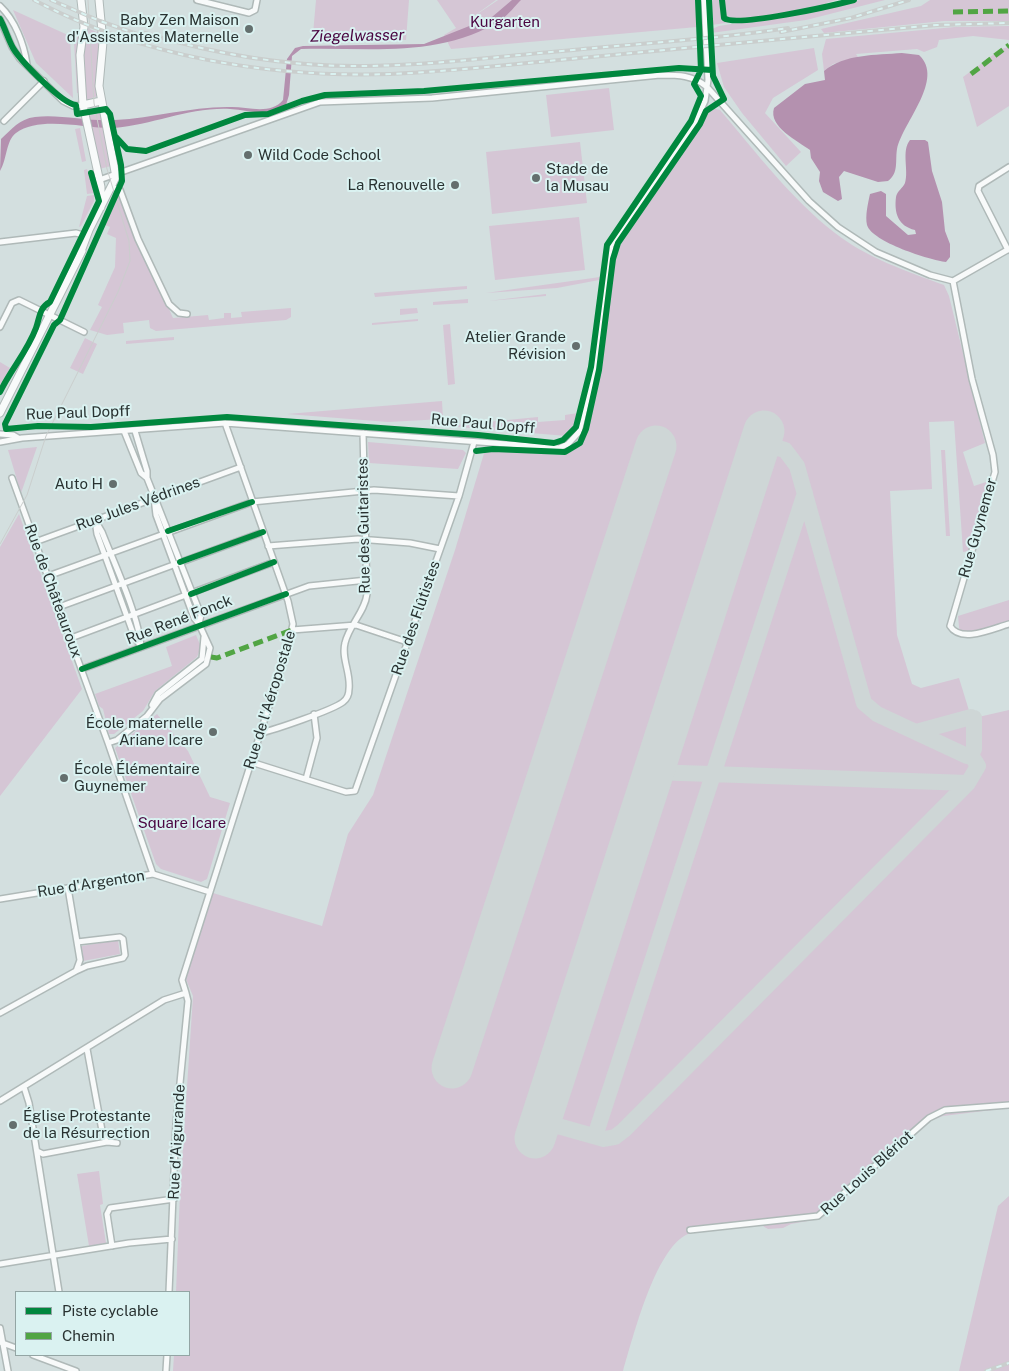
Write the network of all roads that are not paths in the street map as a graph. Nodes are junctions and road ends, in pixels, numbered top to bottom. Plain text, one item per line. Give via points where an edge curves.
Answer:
1 (81, 0) edge
2 (98, 0) edge
3 (197, 0) edge
4 (257, 0) edge
5 (704, 0) edge
6 (0, 6) edge
7 (0, 19) edge
8 (27, 64) junction
9 (44, 81) junction
10 (707, 87) junction
11 (101, 101) junction
12 (83, 105) junction
13 (4, 121) dead end
14 (1009, 167) edge
15 (116, 175) junction
16 (99, 180) junction
17 (112, 187) junction
18 (100, 208) junction
19 (93, 223) junction
20 (86, 236) junction
21 (0, 242) edge
22 (1008, 249) edge
23 (80, 254) junction
24 (953, 281) junction
25 (50, 314) junction
26 (187, 314) dead end
27 (0, 327) edge
28 (84, 332) dead end
29 (0, 413) edge
30 (225, 423) junction
31 (135, 431) junction
32 (124, 432) junction
33 (0, 434) edge
34 (363, 434) junction
35 (18, 438) junction
36 (0, 442) edge
37 (474, 442) junction
38 (240, 467) junction
39 (12, 478) dead end
40 (147, 478) junction
41 (364, 491) junction
42 (459, 496) junction
43 (154, 498) junction
44 (252, 502) junction
45 (95, 520) junction
46 (166, 532) junction
47 (263, 532) junction
48 (366, 540) junction
49 (35, 542) junction
50 (268, 546) junction
51 (440, 548) junction
52 (107, 554) junction
53 (274, 562) junction
54 (177, 564) junction
55 (48, 576) junction
56 (367, 580) junction
57 (119, 585) junction
58 (286, 594) junction
59 (188, 595) junction
60 (59, 607) junction
61 (133, 615) junction
62 (127, 618) junction
63 (199, 624) junction
64 (352, 624) junction
65 (1009, 624) edge
66 (292, 630) junction
67 (71, 638) junction
68 (408, 642) junction
69 (141, 647) junction
70 (82, 669) junction
71 (314, 714) junction
72 (260, 733) junction
73 (108, 743) junction
74 (251, 762) junction
75 (306, 779) junction
76 (152, 874) junction
77 (68, 888) junction
78 (210, 892) junction
79 (0, 899) edge
80 (77, 942) junction
81 (76, 971) junction
82 (186, 993) junction
83 (0, 1013) edge
84 (88, 1049) junction
85 (24, 1087) junction
86 (0, 1101) edge
87 (1009, 1105) edge
88 (107, 1142) junction
89 (117, 1143) dead end
90 (37, 1151) junction
91 (174, 1198) junction
92 (690, 1230) dead end
93 (172, 1239) junction
94 (112, 1246) junction
95 (53, 1256) junction
96 (0, 1264) edge
97 (59, 1291) edge
98 (169, 1291) edge
99 (0, 1328) edge
100 (1, 1342) edge
101 (15, 1348) edge
102 (36, 1356) edge
103 (167, 1356) edge
104 (8, 1371) edge
105 (76, 1371) edge
106 (166, 1371) edge

1 - 12 street
2 - 11 street via 103,26 99,74
3 - 4 street via 249,13 255,10
5 - 10 street, Rue Paul Dopff
6 - 8 street via 10,17
7 - 8 street via 12,47
8 - 9 street
9 - 12 street via 64,101 73,106
9 - 13 street
10 - 15 street via 688,76 660,75 432,98 320,102
10 - 24 street via 809,201 838,227 876,252 930,276
10 - 37 street, Rue Paul Dopff via 705,101 694,125 612,245 595,369 579,432 574,440 559,448
11 - 12 street
11 - 15 street
12 - 16 street
14 - 22 street via 979,186 978,190
15 - 16 street
15 - 17 street
16 - 18 street
17 - 18 street
17 - 26 street via 120,190 138,239 169,304 179,313
18 - 19 street
19 - 20 street
19 - 23 street
20 - 21 street via 76,233
20 - 23 street
22 - 24 street
23 - 25 street
24 - 65 street, Rue Guynemer via 966,352 995,472 950,623 954,631 961,634
25 - 27 street via 16,300
25 - 28 street
25 - 29 street
30 - 31 street, Rue Paul Dopff
30 - 34 street, Rue Paul Dopff
30 - 38 street, Rue de l'Aéropostale
31 - 32 street, Rue Paul Dopff
31 - 40 street
32 - 35 street, Rue Paul Dopff
32 - 40 street via 141,473
33 - 35 street, Rue Paul Dopff
34 - 37 street, Rue Paul Dopff
34 - 41 street, Rue des Guitaristes
35 - 36 street, Rue Paul Dopff
37 - 42 street, Rue des Flûtistes
38 - 43 street, Rue Jules Védrines
38 - 44 street, Rue de l'Aéropostale
39 - 49 street, Rue de Châteauroux
40 - 43 street
41 - 42 street via 393,490
41 - 44 street
41 - 48 street, Rue des Guitaristes
42 - 51 street, Rue des Flûtistes
43 - 45 street, Rue Jules Védrines
43 - 46 street
44 - 46 street
44 - 47 street, Rue de l'Aéropostale
45 - 49 street, Rue Jules Védrines
45 - 52 street via 97,534
46 - 52 street
46 - 54 street
47 - 50 street, Rue de l'Aéropostale
47 - 54 street
48 - 50 street
48 - 51 street via 410,542
48 - 56 street, Rue des Guitaristes
49 - 55 street, Rue de Châteauroux
50 - 53 street, Rue de l'Aéropostale
51 - 68 street, Rue des Flûtistes
52 - 55 street
52 - 57 street
53 - 58 street, Rue de l'Aéropostale
53 - 59 street
54 - 57 street
54 - 59 street
55 - 60 street, Rue de Châteauroux
56 - 58 street, Rue René Fonck via 314,584
56 - 64 street, Rue des Guitaristes via 365,602
57 - 60 street
57 - 61 street
57 - 62 street
58 - 63 street, Rue René Fonck
58 - 66 street, Rue de l'Aéropostale
59 - 61 street
59 - 63 street via 200,615
60 - 67 street, Rue de Châteauroux
61 - 62 street
61 - 69 street
62 - 67 street
62 - 69 street
63 - 69 street, Rue René Fonck
63 - 73 street via 204,637 202,659 158,694 146,716 117,740
64 - 66 street
64 - 68 street
64 - 71 street, Rue des Guitaristes via 344,650 348,694 339,704
66 - 72 street, Rue de l'Aéropostale
67 - 70 street, Rue de Châteauroux
68 - 75 street, Rue des Flûtistes via 354,792
69 - 70 street, Rue René Fonck
70 - 73 street, Rue de Châteauroux
71 - 72 street, Rue des Guitaristes via 274,731
71 - 75 street via 317,738
72 - 74 street, Rue de l'Aéropostale
73 - 76 street, Rue de Châteauroux
74 - 75 street
74 - 78 street, Rue de l'Aéropostale
76 - 77 street, Rue d'Argenton
76 - 78 street, Rue d'Argenton
77 - 79 street, Rue d'Argenton
77 - 80 street
78 - 82 street, Rue de l'Aéropostale via 182,980
80 - 81 street via 80,960
80 - 81 street via 120,937 125,955
81 - 83 street
82 - 84 street via 164,1000
82 - 91 street, Rue d'Aigurande
84 - 85 street
84 - 88 street via 103,1136
85 - 86 street
85 - 90 street
87 - 92 street, Rue Louis Blériot via 945,1110 929,1118 818,1216
88 - 89 street
88 - 90 street via 43,1154
90 - 95 street
91 - 93 street, Rue d'Aigurande
91 - 94 street via 110,1208 107,1214
93 - 94 street
93 - 98 street, Rue d'Aigurande
94 - 95 street
95 - 96 street
95 - 97 street
99 - 100 street
100 - 101 street
100 - 104 street
102 - 105 street
103 - 106 street

